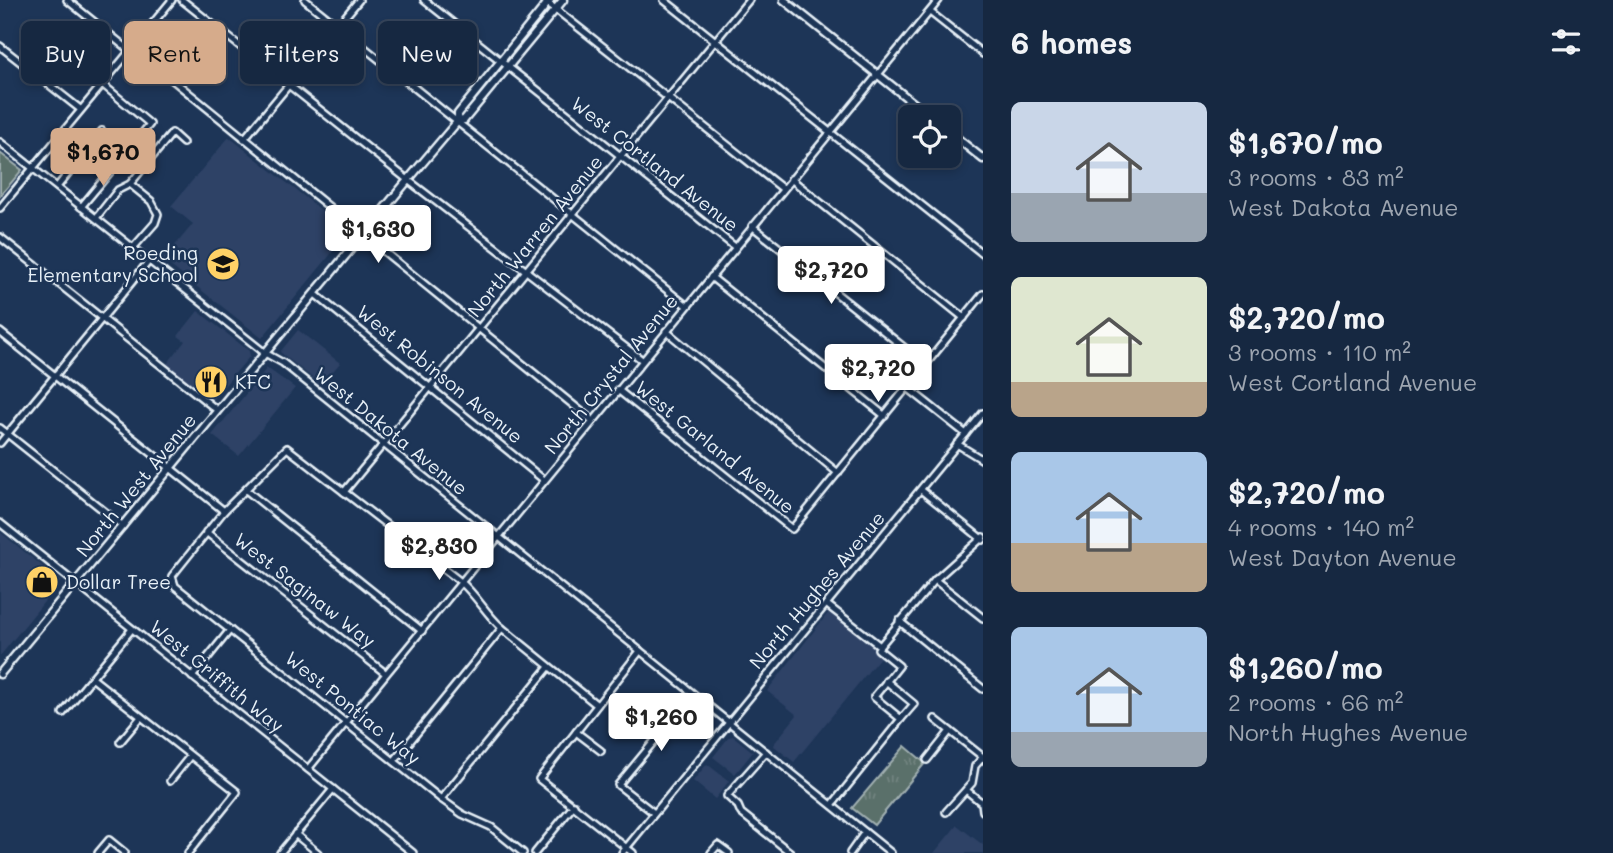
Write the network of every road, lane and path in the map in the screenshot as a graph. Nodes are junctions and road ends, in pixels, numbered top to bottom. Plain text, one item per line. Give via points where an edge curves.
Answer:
1 (67, 0) edge
2 (172, 0) edge
3 (182, 0) edge
4 (305, 0) edge
5 (359, 0) edge
6 (424, 0) edge
7 (563, 0) edge
8 (664, 0) edge
9 (749, 0) edge
10 (784, 0) edge
11 (939, 0) edge
12 (547, 1) edge
13 (555, 9) junction
14 (930, 12) junction
15 (154, 21) edge
16 (333, 21) edge
17 (341, 21) edge
18 (716, 40) junction
19 (124, 43) edge
20 (0, 46) edge
21 (240, 46) edge
22 (364, 46) edge
23 (983, 54) edge
24 (124, 55) edge
25 (504, 64) junction
26 (110, 72) edge
27 (878, 75) junction
28 (100, 84) edge
29 (102, 84) edge
30 (177, 84) edge
31 (288, 84) joint
32 (669, 100) junction
33 (916, 105) edge
34 (80, 109) junction
35 (458, 121) junction
36 (102, 131) dead end
37 (830, 131) junction
38 (244, 139) junction
39 (961, 141) edge
40 (0, 142) edge
41 (183, 143) dead end
42 (620, 157) junction
43 (983, 159) edge
44 (33, 168) junction
45 (791, 179) junction
46 (408, 180) junction
47 (130, 184) junction
48 (57, 187) junction
49 (783, 189) junction
50 (81, 207) junction
51 (0, 208) edge
52 (572, 215) junction
53 (96, 218) junction
54 (752, 226) junction
55 (363, 236) junction
56 (0, 237) edge
57 (735, 247) junction
58 (133, 248) junction
59 (983, 254) edge
60 (149, 261) junction
61 (527, 272) junction
62 (711, 277) junction
63 (315, 294) junction
64 (983, 295) edge
65 (687, 306) junction
66 (102, 318) junction
67 (964, 318) junction
68 (479, 329) junction
69 (666, 331) junction
70 (0, 332) edge
71 (265, 354) junction
72 (642, 360) junction
73 (926, 365) junction
74 (55, 374) junction
75 (430, 385) junction
76 (908, 388) junction
77 (618, 390) junction
78 (217, 410) junction
79 (983, 413) edge
80 (885, 416) junction
81 (593, 421) junction
82 (0, 428) edge
83 (7, 434) junction
84 (966, 434) junction
85 (0, 443) edge
86 (382, 443) junction
87 (957, 444) junction
88 (983, 460) edge
89 (170, 468) junction
90 (838, 473) junction
91 (544, 480) junction
92 (246, 490) junction
93 (921, 490) junction
94 (344, 492) junction
95 (223, 511) junction
96 (0, 523) edge
97 (123, 526) junction
98 (206, 532) junction
99 (497, 537) junction
100 (983, 538) edge
101 (935, 580) junction
102 (461, 582) junction
103 (76, 584) junction
104 (826, 604) junction
105 (983, 618) edge
106 (899, 621) junction
107 (502, 628) junction
108 (132, 629) junction
109 (230, 630) junction
110 (422, 631) junction
111 (879, 648) junction
112 (640, 651) junction
113 (549, 667) junction
114 (385, 673) junction
115 (0, 674) edge
116 (192, 677) junction
117 (92, 678) junction
118 (886, 681) junction
119 (983, 689) edge
120 (701, 698) junction
121 (597, 705) junction
122 (63, 713) dead end
123 (141, 717) junction
124 (901, 719) junction
125 (935, 719) dead end
126 (730, 722) junction
127 (346, 723) junction
128 (950, 731) junction
129 (576, 732) junction
130 (120, 742) dead end
131 (601, 751) dead end
132 (766, 752) junction
133 (190, 757) junction
134 (983, 757) edge
135 (927, 760) dead end
136 (394, 761) junction
137 (309, 769) junction
138 (170, 781) dead end
139 (333, 789) junction
140 (966, 790) junction
141 (442, 800) junction
142 (575, 805) junction
143 (832, 805) junction
144 (946, 811) dead end
145 (983, 811) edge
146 (654, 813) junction
147 (865, 832) junction
148 (295, 834) junction
149 (624, 850) edge
150 (98, 853) edge
151 (125, 853) edge
152 (188, 853) edge
153 (280, 853) edge
154 (318, 853) edge
155 (414, 853) edge
156 (523, 853) edge
157 (536, 853) edge
158 (633, 853) edge
159 (711, 853) edge
160 (729, 853) edge
161 (791, 853) edge
162 (850, 853) edge
163 (891, 853) edge

1 - 19 street
2 - 15 street
3 - 21 street
4 - 16 street
5 - 17 street
6 - 25 street, West Cortland Avenue
7 - 13 main road, North West Avenue
8 - 18 street
9 - 18 street, North Warren Avenue
10 - 27 main road
11 - 14 street, North Crystal Avenue
12 - 13 street
12 - 25 main road, North West Avenue
13 - 25 main road, North West Avenue
13 - 32 street
14 - 23 street
14 - 27 street, North Crystal Avenue
18 - 32 street, North Warren Avenue
18 - 37 street
20 - 34 street
22 - 35 street
24 - 26 street
25 - 35 main road, North West Avenue via 464,120
25 - 42 street, West Cortland Avenue
27 - 33 main road
27 - 37 street, North Crystal Avenue
28 - 34 street
29 - 50 street via 150,124
30 - 38 street
31 - 38 street
31 - 46 street
32 - 42 street, North Warren Avenue
32 - 49 street
34 - 44 street
35 - 46 main road, North West Avenue
35 - 52 street
36 - 48 street
37 - 45 street, North Crystal Avenue
37 - 59 street
38 - 55 street
39 - 43 main road
40 - 44 street, West Dakota Avenue
41 - 47 street via 172,133
42 - 52 street, North Warren Avenue
42 - 57 street, West Cortland Avenue
44 - 48 street, West Dakota Avenue
44 - 51 street
45 - 49 street, North Crystal Avenue
45 - 67 street
46 - 55 main road, North West Avenue
46 - 61 street
47 - 53 street via 118,190
47 - 58 street via 151,201 158,214
48 - 50 street, West Dakota Avenue
49 - 54 street, North Crystal Avenue
50 - 53 street, West Dakota Avenue
52 - 61 street, North Warren Avenue
52 - 65 street
53 - 58 street, West Dakota Avenue
54 - 57 street, North Crystal Avenue
54 - 73 street, West Cortland Avenue
55 - 63 main road, North West Avenue
55 - 68 street
56 - 66 street
57 - 62 street, North Crystal Avenue
58 - 60 street, West Dakota Avenue
60 - 66 street
60 - 71 street, West Dakota Avenue
61 - 68 street, North Warren Avenue
61 - 72 street
62 - 65 street, North Crystal Avenue
62 - 80 street
63 - 71 main road, North West Avenue
63 - 75 street, West Robinson Avenue
64 - 67 street
65 - 69 street, North Crystal Avenue
66 - 74 street
66 - 78 street
67 - 73 street
68 - 75 street, North Warren Avenue
68 - 81 street
69 - 72 street, North Crystal Avenue
69 - 90 street
70 - 74 street, West Saginaw Way
71 - 78 main road, North West Avenue
71 - 86 street, West Dakota Avenue via 283,363
72 - 77 street, North Crystal Avenue
73 - 76 street
74 - 83 street
74 - 89 street, West Saginaw Way
75 - 86 street, North Warren Avenue
75 - 91 street, West Robinson Avenue
76 - 80 street
76 - 84 street
77 - 81 street, North Crystal Avenue
77 - 90 street, West Garland Avenue via 792,529
78 - 89 main road, North West Avenue
79 - 84 street, North Hughes Avenue
80 - 90 street
81 - 91 street, North Crystal Avenue
82 - 83 street
83 - 85 street
83 - 97 street
84 - 87 street, North Hughes Avenue
86 - 94 street, North Warren Avenue
86 - 99 street, West Dakota Avenue
87 - 88 street
87 - 93 street, North Hughes Avenue
89 - 95 street, West Saginaw Way
89 - 97 main road, North West Avenue
91 - 99 street, North Crystal Avenue
92 - 94 street via 287,448
92 - 95 street
92 - 110 street
93 - 100 street
93 - 104 street, North Hughes Avenue
94 - 102 street
95 - 98 street
96 - 103 street, West Griffith Way
97 - 103 main road, North West Avenue
98 - 109 street, West Pontiac Way via 171,579
98 - 114 street, West Saginaw Way
99 - 102 street, North Crystal Avenue
99 - 112 street, West Dakota Avenue
100 - 101 street
101 - 105 street
101 - 106 street
102 - 107 street
102 - 110 street, North Crystal Avenue
103 - 108 street, West Griffith Way
103 - 115 main road, North West Avenue
104 - 111 street
104 - 126 street, North Hughes Avenue
106 - 111 street
106 - 119 street
107 - 113 street
107 - 136 street
108 - 116 street, West Griffith Way
108 - 117 street
109 - 116 street
109 - 127 street, West Pontiac Way
110 - 114 street, North Crystal Avenue
111 - 118 street via 899,666
112 - 120 street, West Dakota Avenue
112 - 121 street
113 - 121 street
113 - 141 street
114 - 127 street, North Crystal Avenue
116 - 137 street, West Griffith Way
117 - 122 street
117 - 123 street
118 - 124 street via 874,697
118 - 124 street via 914,704
120 - 126 street, West Dakota Avenue
120 - 146 street via 681,723 666,727 618,785
121 - 129 street
123 - 130 street
123 - 133 street
124 - 143 street
125 - 128 street
126 - 132 street, West Dakota Avenue
126 - 146 street, North Hughes Avenue
127 - 136 street, West Pontiac Way
127 - 137 street, North Crystal Avenue
128 - 134 street
128 - 135 street
129 - 131 street
129 - 142 street via 539,779
132 - 143 street, West Dakota Avenue
132 - 161 street via 727,796
133 - 138 street
133 - 152 street via 237,792
134 - 140 street
136 - 141 street, West Pontiac Way
137 - 139 street, West Griffith Way
139 - 148 street
139 - 155 street, West Griffith Way
140 - 144 street
140 - 145 street via 982,803
141 - 156 street, West Pontiac Way via 491,827
142 - 149 street
142 - 157 street
143 - 147 street, West Dakota Avenue
146 - 149 street, North Hughes Avenue
147 - 162 street
147 - 163 street, West Dakota Avenue
148 - 153 street
148 - 154 street
149 - 158 street
150 - 151 street via 109,840
159 - 160 street via 718,845

